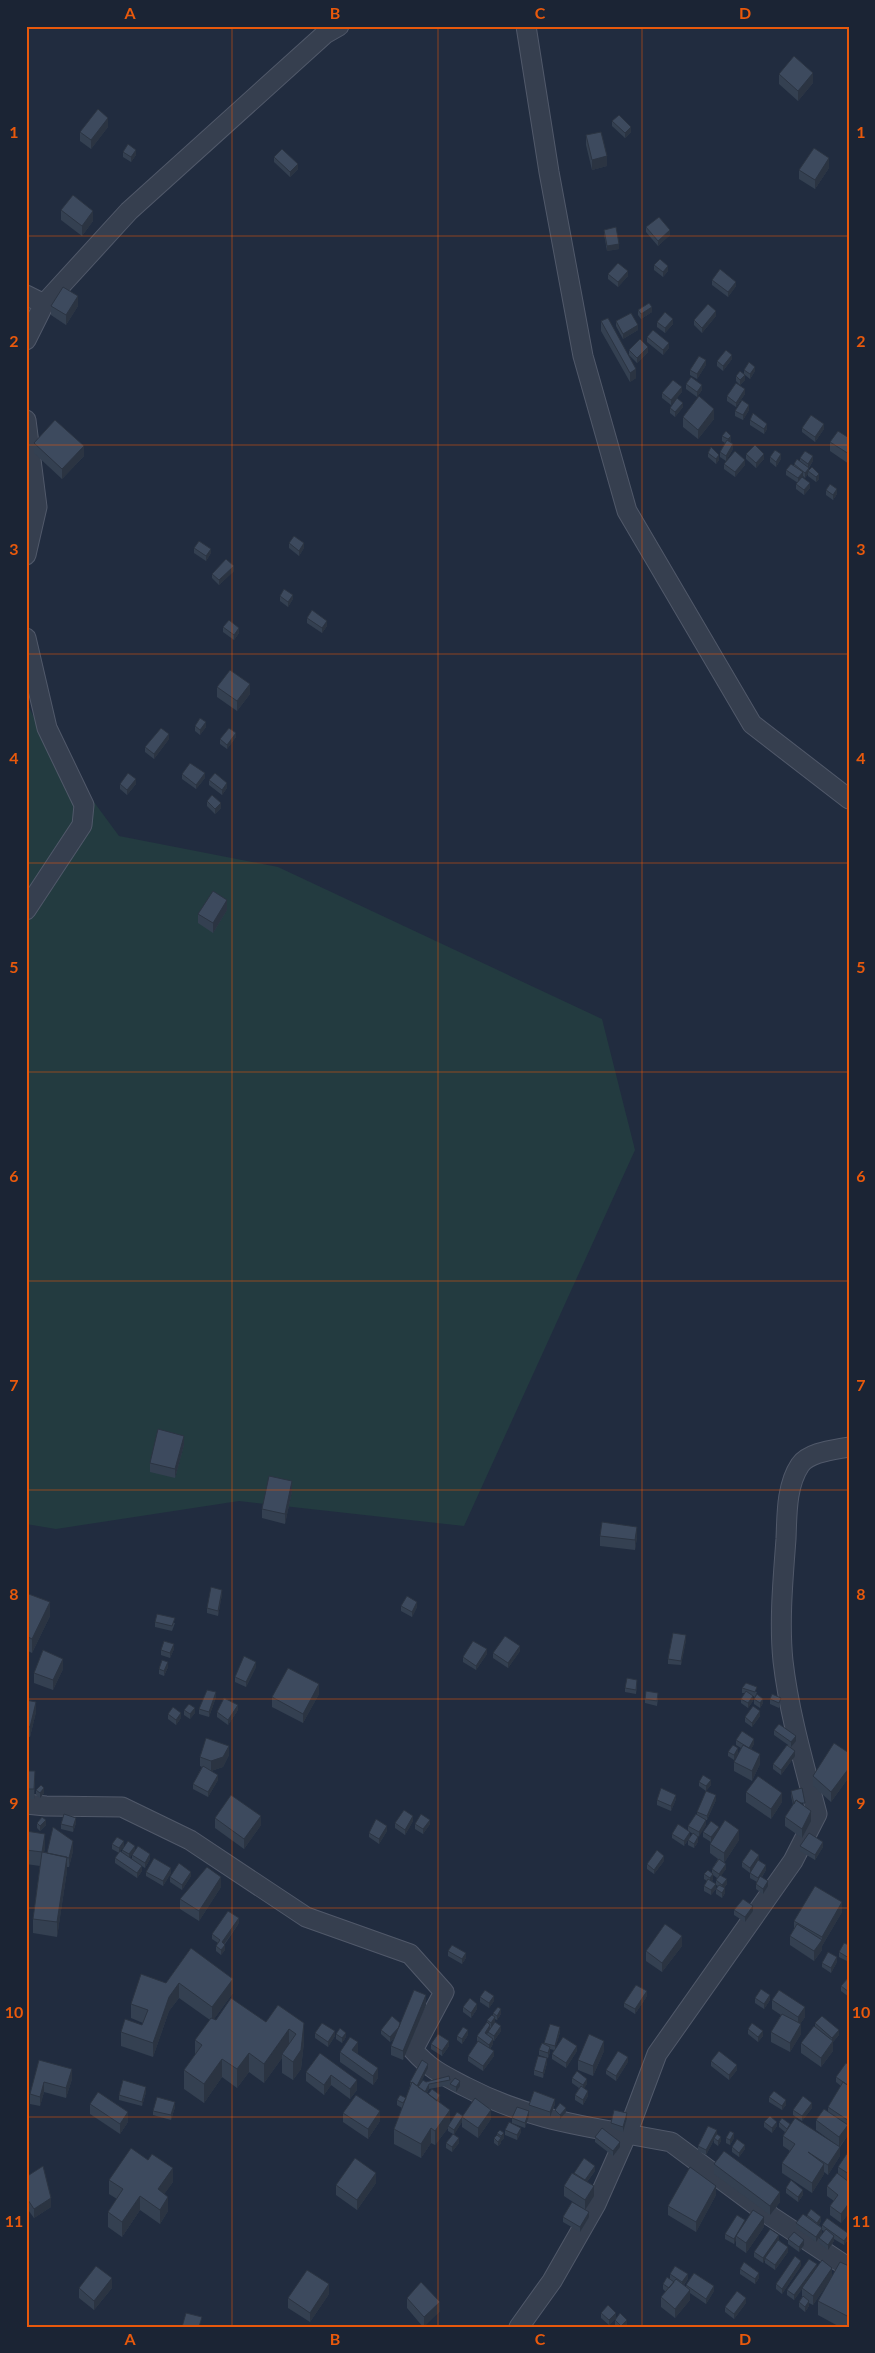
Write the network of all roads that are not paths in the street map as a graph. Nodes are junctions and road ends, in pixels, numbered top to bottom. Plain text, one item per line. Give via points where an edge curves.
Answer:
1 (339, 26) edge
2 (526, 26) edge
3 (26, 295) edge
4 (44, 304) junction
5 (26, 340) edge
6 (26, 420) edge
7 (26, 555) edge
8 (26, 638) edge
9 (849, 799) edge
10 (26, 910) edge
11 (849, 1447) edge
12 (26, 1804) edge
13 (627, 2134) junction
14 (849, 2268) edge
15 (519, 2327) edge

1 - 4 street via 325,34 129,211
2 - 9 street via 583,356 627,511 752,724
3 - 4 street
4 - 5 street
6 - 7 street via 37,507
8 - 10 street via 47,728 84,806 82,825
11 - 13 street via 819,1453 801,1463 793,1480 788,1510 783,1584 783,1660 796,1736 817,1814 793,1861 657,2054
12 - 13 street via 122,1807 190,1840 306,1918 410,1954 444,1992 413,2050 428,2067 499,2104 552,2121
13 - 14 street via 671,2142 772,2218
13 - 15 street via 596,2204 552,2281

